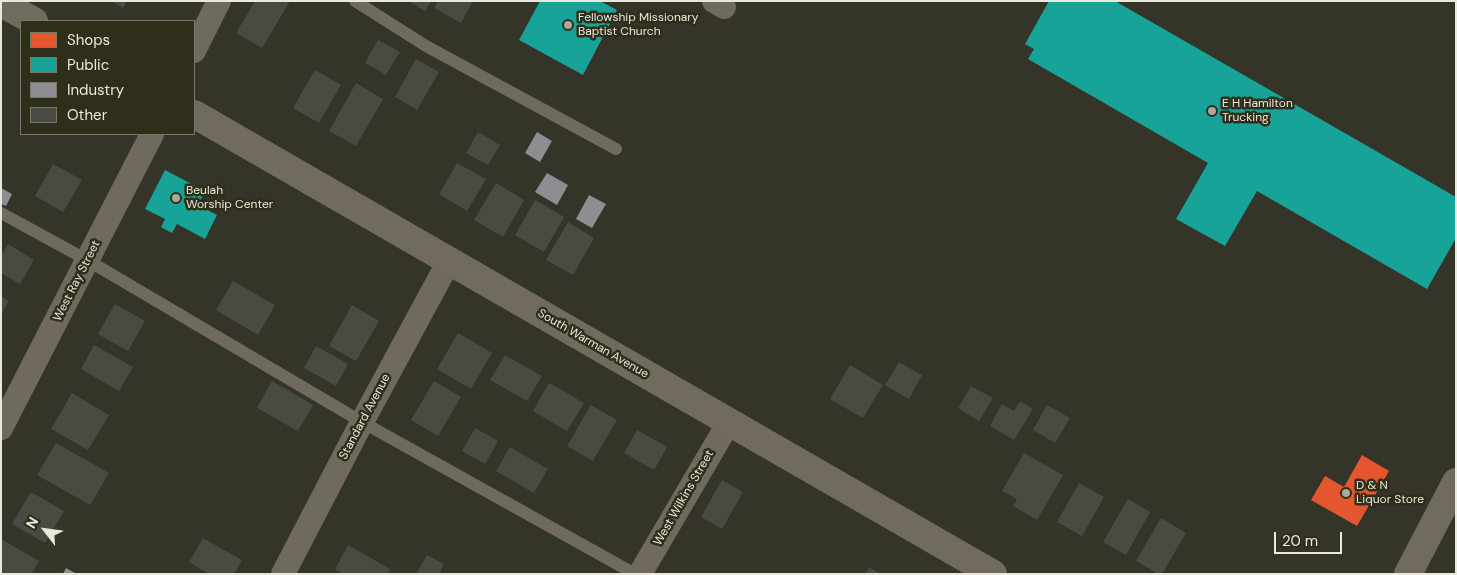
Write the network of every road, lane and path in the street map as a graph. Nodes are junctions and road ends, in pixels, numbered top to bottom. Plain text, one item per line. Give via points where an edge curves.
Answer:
1 (219, 1) edge
2 (356, 1) edge
3 (1, 3) edge
4 (32, 20) edge
5 (195, 49) edge
6 (195, 115) edge
7 (151, 135) edge
8 (616, 149) dead end
9 (1, 213) edge
10 (87, 260) junction
11 (448, 261) junction
12 (362, 422) junction
13 (729, 422) junction
14 (1, 428) edge
15 (1456, 482) edge
16 (283, 574) edge
17 (635, 574) edge
18 (640, 574) edge
19 (993, 574) edge
20 (1408, 574) edge

1 - 5 street
2 - 8 lane via 426,46
3 - 4 main road
6 - 11 main road, South Warman Avenue
7 - 10 street, West Ray Street
9 - 10 lane
10 - 12 lane
10 - 14 street, West Ray Street
11 - 12 street, Standard Avenue
11 - 13 main road, South Warman Avenue
12 - 16 street, Standard Avenue
12 - 17 lane
13 - 18 street, West Wilkins Street
13 - 19 main road, South Warman Avenue
15 - 20 main road

